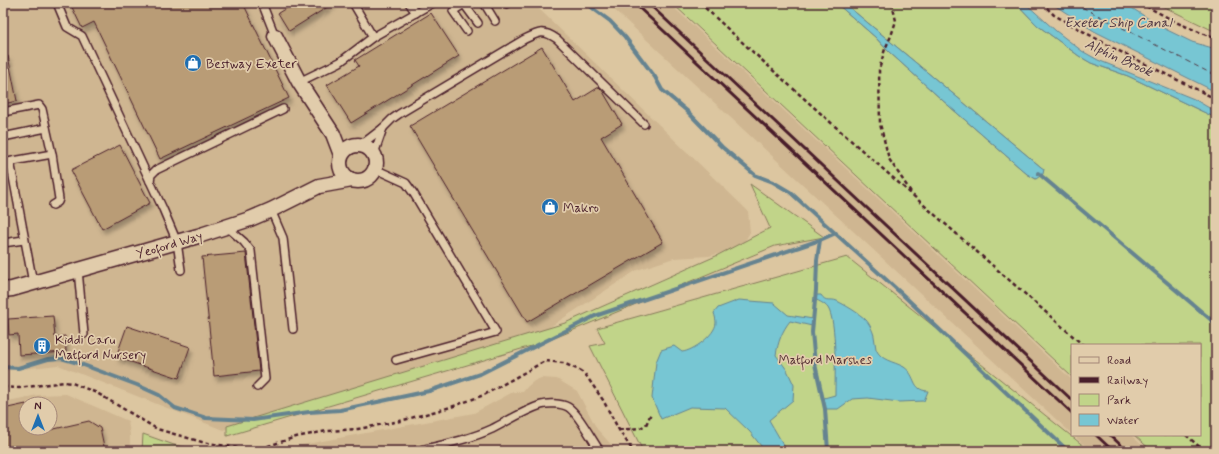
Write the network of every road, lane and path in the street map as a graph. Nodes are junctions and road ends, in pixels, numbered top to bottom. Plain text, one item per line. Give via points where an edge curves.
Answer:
1 (57, 3) edge
2 (262, 3) edge
3 (353, 3) edge
4 (409, 3) edge
5 (433, 3) edge
6 (484, 3) edge
7 (700, 3) edge
8 (892, 3) edge
9 (1042, 3) edge
10 (1140, 3) edge
11 (457, 5) edge
12 (416, 13) junction
13 (495, 20) dead end
14 (478, 23) dead end
15 (467, 31) dead end
16 (274, 36) joint
17 (373, 37) junction
18 (1216, 39) edge
19 (299, 82) junction
20 (1216, 99) edge
21 (283, 109) dead end
22 (3, 112) edge
23 (644, 124) dead end
24 (46, 128) junction
25 (383, 128) junction
26 (333, 134) junction
27 (3, 137) edge
28 (357, 145) junction
29 (52, 154) junction
30 (374, 154) junction
31 (340, 158) junction
32 (14, 161) junction
33 (3, 163) edge
34 (375, 169) junction
35 (352, 180) junction
36 (150, 181) junction
37 (319, 186) junction
38 (913, 195) junction
39 (53, 204) dead end
40 (271, 210) junction
41 (227, 227) junction
42 (24, 240) junction
43 (177, 242) junction
44 (3, 243) edge
45 (78, 270) junction
46 (181, 270) dead end
47 (33, 283) junction
48 (6, 291) edge
49 (293, 329) dead end
50 (84, 334) dead end
51 (1082, 344) edge
52 (396, 360) dead end
53 (3, 387) edge
54 (257, 387) dead end
55 (651, 413) dead end
56 (619, 430) junction
57 (1187, 436) edge
58 (416, 451) edge
59 (600, 451) edge
60 (633, 451) edge
61 (1204, 451) edge

1 - 36 lane via 67,27 82,36
2 - 16 lane
3 - 17 lane
4 - 12 lane
5 - 12 lane
6 - 13 lane
7 - 38 path
8 - 38 path via 896,21 879,70 880,124 889,159
9 - 20 path via 1054,15 1113,48
10 - 18 path
11 - 14 lane via 464,4
11 - 15 lane via 453,11
12 - 17 lane
16 - 19 street
17 - 19 lane via 340,62
19 - 26 street
21 - 36 lane via 156,170
22 - 24 lane via 39,105
23 - 25 lane via 548,32 537,33 523,40 399,114
24 - 27 lane
24 - 29 lane
25 - 28 lane
25 - 30 lane
26 - 28 street via 342,142
26 - 31 street
28 - 30 street via 366,147
28 - 31 street via 348,147
29 - 32 lane
29 - 39 lane via 59,199
30 - 34 street
31 - 35 street via 342,173
31 - 37 street
32 - 33 lane
32 - 42 lane via 11,166
34 - 35 street via 368,177 358,181
34 - 52 lane via 406,183 496,332
35 - 37 street
36 - 43 lane
37 - 40 street, Yeoford Way
38 - 51 path
40 - 41 street, Yeoford Way
40 - 49 lane via 283,238
41 - 43 street, Yeoford Way
41 - 54 lane via 251,251 265,379
42 - 44 lane
42 - 47 lane
43 - 45 street, Yeoford Way
43 - 46 lane
45 - 47 street, Yeoford Way
45 - 50 lane
47 - 48 street, Yeoford Way
53 - 56 path via 72,383 97,394 157,429 202,442 250,450 296,436 358,429 451,407 484,395 545,361 570,365 585,374
55 - 56 path via 646,425
56 - 60 path
57 - 61 path
58 - 59 lane via 485,432 517,414 542,404 567,406

